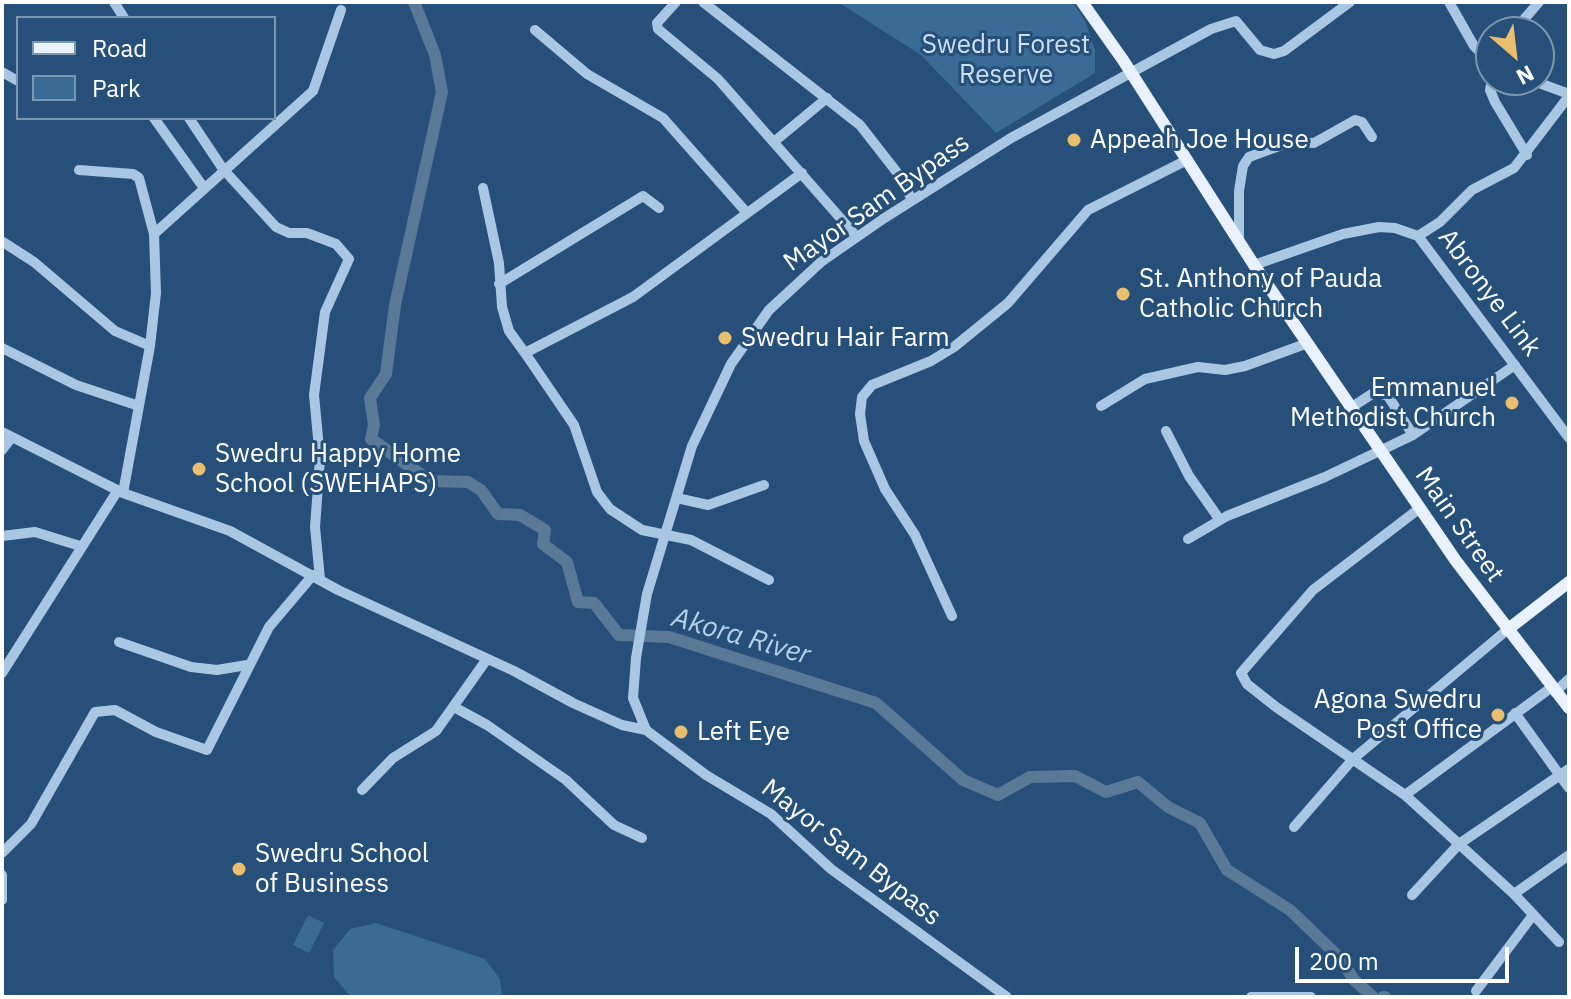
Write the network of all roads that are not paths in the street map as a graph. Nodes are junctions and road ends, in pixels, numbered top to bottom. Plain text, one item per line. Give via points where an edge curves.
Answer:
1 (676, 2) edge
2 (703, 2) edge
3 (1082, 2) edge
4 (1350, 2) edge
5 (1449, 2) edge
6 (341, 10) dead end
7 (535, 30) dead end
8 (1475, 47) edge
9 (1131, 73) junction
10 (1569, 95) edge
11 (1492, 96) edge
12 (827, 98) junction
13 (276, 111) edge
14 (282, 119) junction
15 (155, 120) edge
16 (190, 120) edge
17 (1372, 137) dead end
18 (775, 141) junction
19 (1527, 155) junction
20 (1187, 160) junction
21 (223, 169) junction
22 (79, 170) dead end
23 (802, 173) junction
24 (204, 188) junction
25 (483, 188) dead end
26 (912, 200) junction
27 (659, 208) dead end
28 (747, 213) junction
29 (154, 234) junction
30 (1418, 236) junction
31 (857, 237) junction
32 (1239, 238) junction
33 (3, 242) edge
34 (1254, 265) junction
35 (499, 284) junction
36 (1308, 343) junction
37 (150, 346) junction
38 (2, 348) edge
39 (525, 353) junction
40 (1515, 365) junction
41 (139, 406) junction
42 (1101, 406) dead end
43 (1352, 407) junction
44 (1166, 431) dead end
45 (7, 435) edge
46 (1413, 435) junction
47 (1569, 438) edge
48 (2, 450) edge
49 (1381, 451) junction
50 (764, 485) dead end
51 (120, 491) junction
52 (677, 498) junction
53 (1420, 508) junction
54 (1220, 520) junction
55 (664, 534) junction
56 (2, 536) edge
57 (1188, 539) dead end
58 (80, 546) junction
59 (316, 577) junction
60 (769, 580) dead end
61 (1569, 582) edge
62 (952, 616) dead end
63 (1507, 630) junction
64 (119, 642) dead end
65 (487, 659) junction
66 (247, 665) junction
67 (2, 673) edge
68 (1569, 679) edge
69 (1553, 690) junction
70 (454, 707) junction
71 (1569, 708) edge
72 (1515, 713) junction
73 (646, 730) junction
74 (1353, 759) junction
75 (1564, 772) edge
76 (1569, 788) edge
77 (362, 790) dead end
78 (1405, 795) junction
79 (1294, 827) dead end
80 (642, 838) dead end
81 (1459, 844) junction
82 (2, 853) edge
83 (1569, 855) edge
84 (2, 875) edge
85 (1514, 894) junction
86 (1412, 895) dead end
87 (2, 900) edge
88 (1533, 915) junction
89 (1559, 942) dead end
90 (1476, 991) dead end
91 (1007, 997) edge
92 (1251, 997) edge
93 (1311, 997) edge

1 - 18 street via 657,23 658,29 701,62
2 - 12 street
3 - 9 main road, Main Street
4 - 9 street, Mayor Sam Bypass via 1284,51 1267,54 1242,26 1229,21
5 - 8 street
6 - 14 street via 313,91
7 - 28 street via 587,74 663,118
9 - 20 main road, Main Street
9 - 26 street, Mayor Sam Bypass
10 - 19 street
11 - 19 street
12 - 18 street
12 - 26 street via 860,125
13 - 14 street
14 - 21 street
15 - 24 street
16 - 21 street
17 - 32 street via 1355,120 1314,143 1290,142 1249,157 1239,191
18 - 23 street
19 - 30 street via 1504,176 1472,190
20 - 32 main road, Main Street
20 - 62 street via 1088,210 1008,303 954,347 872,385 862,397 864,441
21 - 24 street
21 - 59 street via 276,227 336,244 349,259 325,312 314,395 320,459
22 - 29 street via 139,178
23 - 28 street
23 - 31 street
24 - 29 street
25 - 35 street
26 - 31 street, Mayor Sam Bypass
27 - 35 street via 643,196
28 - 39 street via 633,297
29 - 37 street via 156,293
30 - 34 street, Abronye Link via 1379,227
30 - 40 street, Abronye Link
31 - 52 street, Mayor Sam Bypass via 794,285 749,337 714,394
32 - 34 main road, Main Street
33 - 37 street via 115,331
34 - 36 main road, Main Street
35 - 39 street via 509,331
36 - 42 street via 1245,366 1198,367 1145,379
36 - 43 main road, Main Street
37 - 41 street
38 - 41 street via 76,385
39 - 55 street via 574,425 603,501 625,522
40 - 46 street
40 - 47 street, Abronye Link
41 - 51 street
43 - 46 street via 1375,392 1388,396
43 - 49 main road, Main Street
44 - 54 street
45 - 48 street
45 - 51 street
46 - 49 street
49 - 53 main road, Main Street
49 - 54 street
50 - 52 street via 708,505
51 - 58 street
51 - 59 street via 230,531
52 - 55 street, Mayor Sam Bypass
53 - 63 main road, Main Street
53 - 74 street via 1313,590 1241,673 1276,707
54 - 57 street
55 - 60 street via 710,548
55 - 73 street, Mayor Sam Bypass via 647,594 633,698
56 - 58 street via 35,532
58 - 67 street
59 - 65 street
59 - 66 street via 269,627
61 - 63 main road
63 - 69 main road, Main Street
63 - 74 street
64 - 66 street via 191,667
65 - 70 street
65 - 73 street via 602,717
66 - 82 street via 207,750 115,710 95,712 31,824
68 - 69 street
69 - 71 main road, Main Street
69 - 72 street
70 - 77 street via 436,731 393,758
70 - 80 street via 566,780 614,825
72 - 75 street
72 - 78 street
73 - 91 street, Mayor Sam Bypass via 771,814 831,869
74 - 78 street
74 - 79 street
75 - 76 street
75 - 81 street
78 - 81 street
81 - 85 street
81 - 86 street
83 - 85 street
84 - 87 street
85 - 88 street
88 - 89 street
88 - 90 street
92 - 93 street

